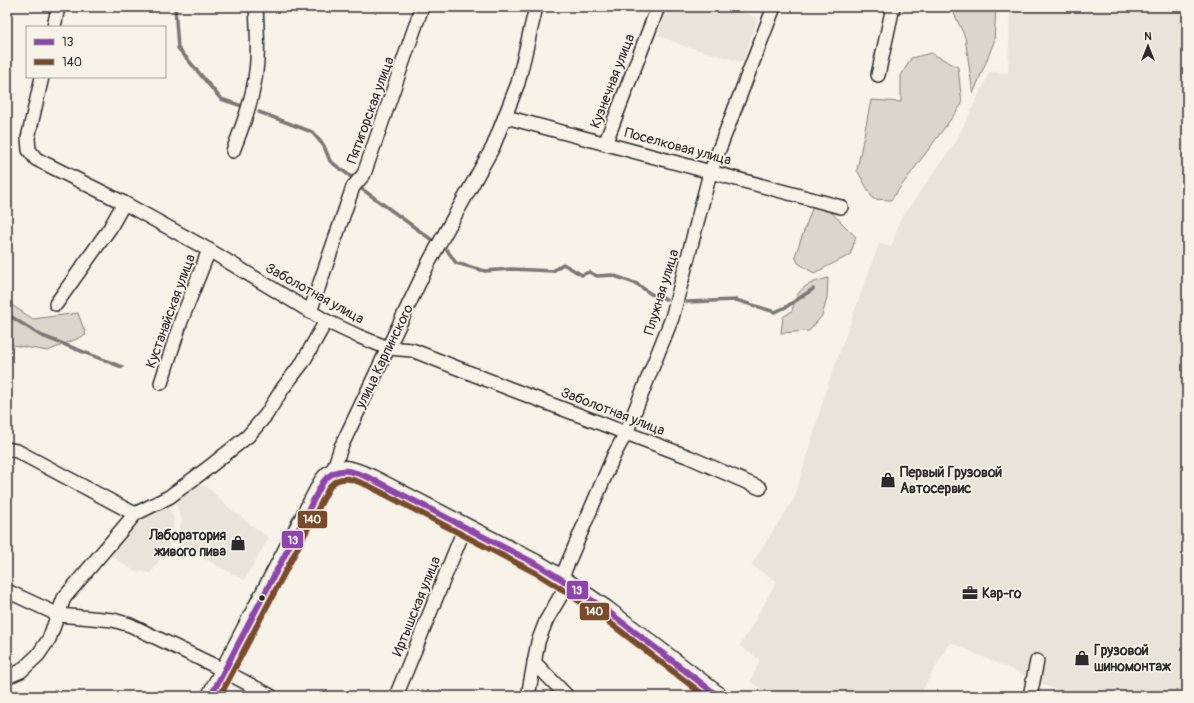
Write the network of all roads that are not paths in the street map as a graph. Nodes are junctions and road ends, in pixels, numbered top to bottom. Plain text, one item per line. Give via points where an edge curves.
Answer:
1 (58, 7) edge
2 (256, 7) edge
3 (422, 7) edge
4 (536, 7) edge
5 (657, 7) edge
6 (774, 7) edge
7 (894, 7) edge
8 (54, 26) edge
9 (878, 75) dead end
10 (42, 78) edge
11 (506, 117) junction
12 (605, 144) junction
13 (233, 151) dead end
14 (710, 173) junction
15 (124, 203) junction
16 (842, 207) dead end
17 (209, 250) junction
18 (56, 304) dead end
19 (310, 312) junction
20 (326, 321) junction
21 (388, 348) junction
22 (161, 383) dead end
23 (626, 433) junction
24 (7, 449) edge
25 (333, 471) junction
26 (760, 488) dead end
27 (135, 514) junction
28 (465, 527) junction
29 (564, 581) junction
30 (7, 591) edge
31 (59, 615) junction
32 (1037, 661) dead end
33 (534, 662) junction
34 (224, 671) junction
35 (7, 677) edge
36 (211, 696) edge
37 (271, 696) edge
38 (396, 696) edge
39 (528, 696) edge
40 (567, 696) edge
41 (718, 696) edge
42 (1030, 696) edge

1 - 8 street
2 - 13 street via 256,72 250,105
3 - 19 street, Пятигорская улица via 364,174 353,186
4 - 11 street, улица Карпинского via 518,83
5 - 12 street, Кузнечная улица
6 - 14 street, Плужная улица
7 - 9 street
10 - 15 street, Заболотная улица via 28,138 29,150 36,159
11 - 12 street, Поселковая улица
11 - 21 street, улица Карпинского via 493,147 429,262
12 - 14 street, Поселковая улица
14 - 16 street, Поселковая улица via 734,177
14 - 23 street, Плужная улица via 672,318
15 - 17 street, Заболотная улица
15 - 18 street via 110,228
17 - 19 street, Заболотная улица
17 - 22 street, Кустанайская улица
19 - 20 street, Заболотная улица
20 - 21 street, Заболотная улица
20 - 27 street via 303,362 248,436 169,497
21 - 23 street, Заболотная улица via 412,350
21 - 25 street, улица Карпинского via 341,447
23 - 26 street, Заболотная улица via 688,456
23 - 29 street, Плужная улица via 614,455
24 - 27 street
25 - 28 main road via 354,471
25 - 34 main road, улица Карпинского via 323,482
27 - 31 street via 64,598
28 - 29 main road
28 - 38 street, Иртышская улица
29 - 33 street, Плужная улица via 538,642
29 - 41 main road
30 - 31 street
31 - 34 street via 113,620 130,625
31 - 35 street via 38,655 21,671
32 - 42 street
33 - 39 street, Плужная улица
33 - 40 street
34 - 36 main road, улица Карпинского
34 - 37 street

